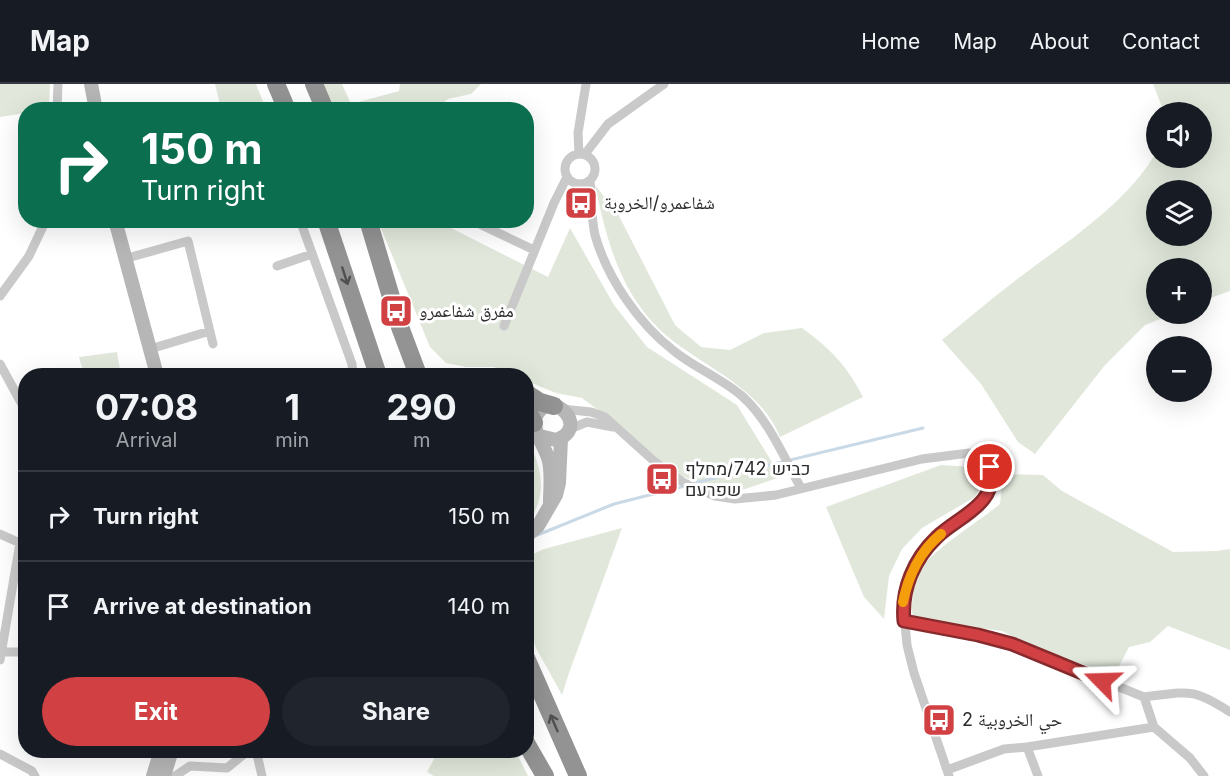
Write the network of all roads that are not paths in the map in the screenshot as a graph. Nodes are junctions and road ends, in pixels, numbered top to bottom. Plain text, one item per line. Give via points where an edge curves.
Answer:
1 (58, 84) edge
2 (91, 84) edge
3 (276, 84) edge
4 (314, 84) edge
5 (586, 84) edge
6 (664, 84) edge
7 (57, 102) edge
8 (94, 102) edge
9 (284, 102) edge
10 (322, 102) edge
11 (582, 154) junction
12 (567, 177) junction
13 (590, 181) junction
14 (42, 228) edge
15 (118, 228) edge
16 (303, 228) edge
17 (329, 228) edge
18 (370, 228) edge
19 (488, 228) edge
20 (534, 250) junction
21 (312, 254) junction
22 (124, 259) junction
23 (276, 266) dead end
24 (0, 296) edge
25 (504, 326) dead end
26 (400, 327) junction
27 (210, 331) junction
28 (213, 344) dead end
29 (150, 349) junction
30 (0, 364) edge
31 (155, 368) edge
32 (352, 368) edge
33 (374, 368) edge
34 (415, 368) edge
35 (426, 368) edge
36 (18, 397) edge
37 (534, 398) edge
38 (558, 407) junction
39 (534, 423) edge
40 (617, 429) junction
41 (565, 434) junction
42 (801, 488) junction
43 (550, 503) junction
44 (534, 529) edge
45 (0, 534) edge
46 (18, 539) edge
47 (18, 568) edge
48 (904, 621) junction
49 (18, 653) edge
50 (2, 656) edge
51 (534, 676) edge
52 (1144, 697) junction
53 (1230, 712) edge
54 (1154, 727) junction
55 (1027, 747) junction
56 (0, 754) edge
57 (534, 757) edge
58 (159, 758) edge
59 (170, 758) edge
60 (239, 758) edge
61 (258, 758) edge
62 (948, 773) edge
63 (35, 776) edge
64 (153, 776) edge
65 (164, 776) edge
66 (175, 776) edge
67 (262, 776) edge
68 (545, 776) edge
69 (578, 776) edge
70 (1038, 776) edge
71 (1204, 776) edge

1 - 7 street
2 - 8 street
3 - 9 highway
4 - 10 highway
5 - 11 street via 578,133
6 - 11 street via 608,124
11 - 12 street via 566,162
11 - 13 street via 596,168
12 - 13 street via 580,184
12 - 20 street
13 - 42 street via 595,234 616,280 637,313 674,351 743,397 769,431
14 - 24 street
15 - 22 street
16 - 21 street
17 -> 33 highway
18 - 26 highway
19 - 20 street
20 - 25 street
21 - 23 street
21 - 32 street
22 - 27 street via 188,242
22 - 29 street
26 - 34 highway
26 - 35 highway
27 - 28 street
27 - 29 street
29 - 31 street
30 - 36 street
37 - 38 highway
38 - 39 street via 542,409
38 - 40 street via 598,414
38 - 41 street via 568,415
39 - 41 street via 550,441
39 - 43 street via 549,460
40 - 41 street via 587,422
40 - 42 street via 684,483 715,496 735,499
41 - 43 street via 559,483
42 - 48 street via 958,454 982,458 990,467 991,484 982,503 936,537 915,566 907,582
43 - 44 street
45 - 46 street
47 - 50 street
48 - 52 street via 1012,644
48 - 62 street via 914,673
49 - 50 street
69 -> 51 highway
52 - 53 street via 1190,692
52 - 54 street
54 - 55 street
54 - 71 street via 1190,758
55 - 62 street via 1004,749
55 - 70 street
56 - 63 street
57 - 68 highway
58 - 64 street
59 - 65 street
60 - 66 street via 227,768 190,766
61 - 67 street

